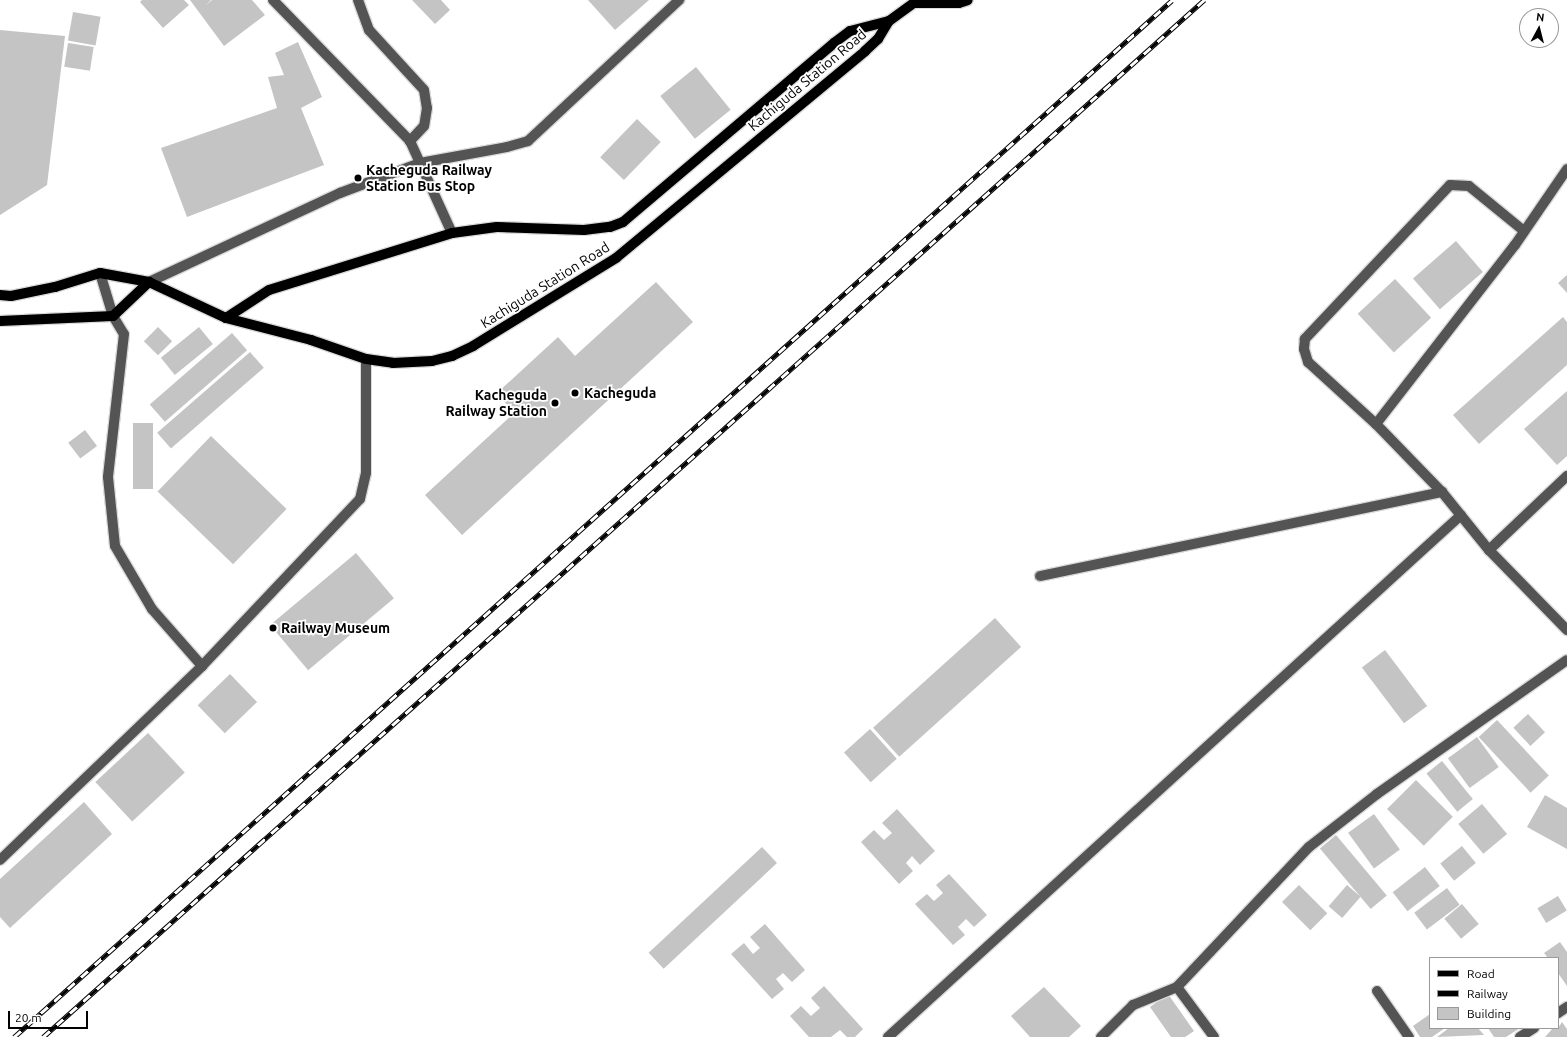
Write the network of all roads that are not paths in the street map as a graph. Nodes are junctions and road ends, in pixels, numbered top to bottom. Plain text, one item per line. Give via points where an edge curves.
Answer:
1 (274, 0) edge
2 (358, 0) edge
3 (679, 0) edge
4 (968, 0) edge
5 (914, 1) edge
6 (889, 21) junction
7 (410, 141) junction
8 (420, 163) junction
9 (1567, 169) edge
10 (1524, 231) junction
11 (452, 233) junction
12 (100, 273) junction
13 (149, 282) junction
14 (0, 295) edge
15 (112, 316) junction
16 (226, 318) junction
17 (0, 321) edge
18 (366, 359) junction
19 (1376, 424) junction
20 (1567, 476) edge
21 (1442, 492) junction
22 (1461, 516) junction
23 (1489, 550) junction
24 (1040, 576) dead end
25 (1567, 630) edge
26 (1567, 660) edge
27 (202, 666) junction
28 (0, 860) edge
29 (1177, 987) junction
30 (1376, 991) dead end
31 (1532, 1029) edge
32 (891, 1036) edge
33 (1101, 1037) edge
34 (1214, 1037) edge
35 (1409, 1037) edge
36 (1520, 1037) edge

1 - 7 street
2 - 7 street via 369,30 424,90 427,108 424,126
3 - 8 street via 528,140 507,147
4 - 5 main road via 959,3
5 - 6 main road
6 - 11 main road, Kachiguda Station Road via 850,31 834,43 623,222 610,227 584,230 497,227
6 - 18 main road, Kachiguda Station Road via 878,39 865,51 599,270 452,356 432,361 393,362
7 - 8 street
8 - 11 street
8 - 13 street via 340,193
9 - 10 street
10 - 19 street
10 - 19 street via 1469,186 1450,185 1305,339 1304,349 1308,362
11 - 16 main road, Kachiguda Station Road via 269,290
12 - 13 main road, Kachiguda Station Road
12 - 14 main road, Kachiguda Station Road via 55,287 11,296
12 - 15 street
13 - 15 main road
13 - 16 main road, Kachiguda Station Road
15 - 17 main road
15 - 27 street via 124,334 108,477 114,546 152,609
16 - 18 main road, Kachiguda Station Road via 311,340
18 - 27 street via 366,472 360,499
19 - 21 street
20 - 23 street
21 - 22 street
21 - 24 street
22 - 23 street
22 - 32 street
23 - 25 street
26 - 29 street via 1377,794 1308,847
27 - 28 street
29 - 33 street via 1133,1005
29 - 34 street
30 - 35 street
31 - 36 street

